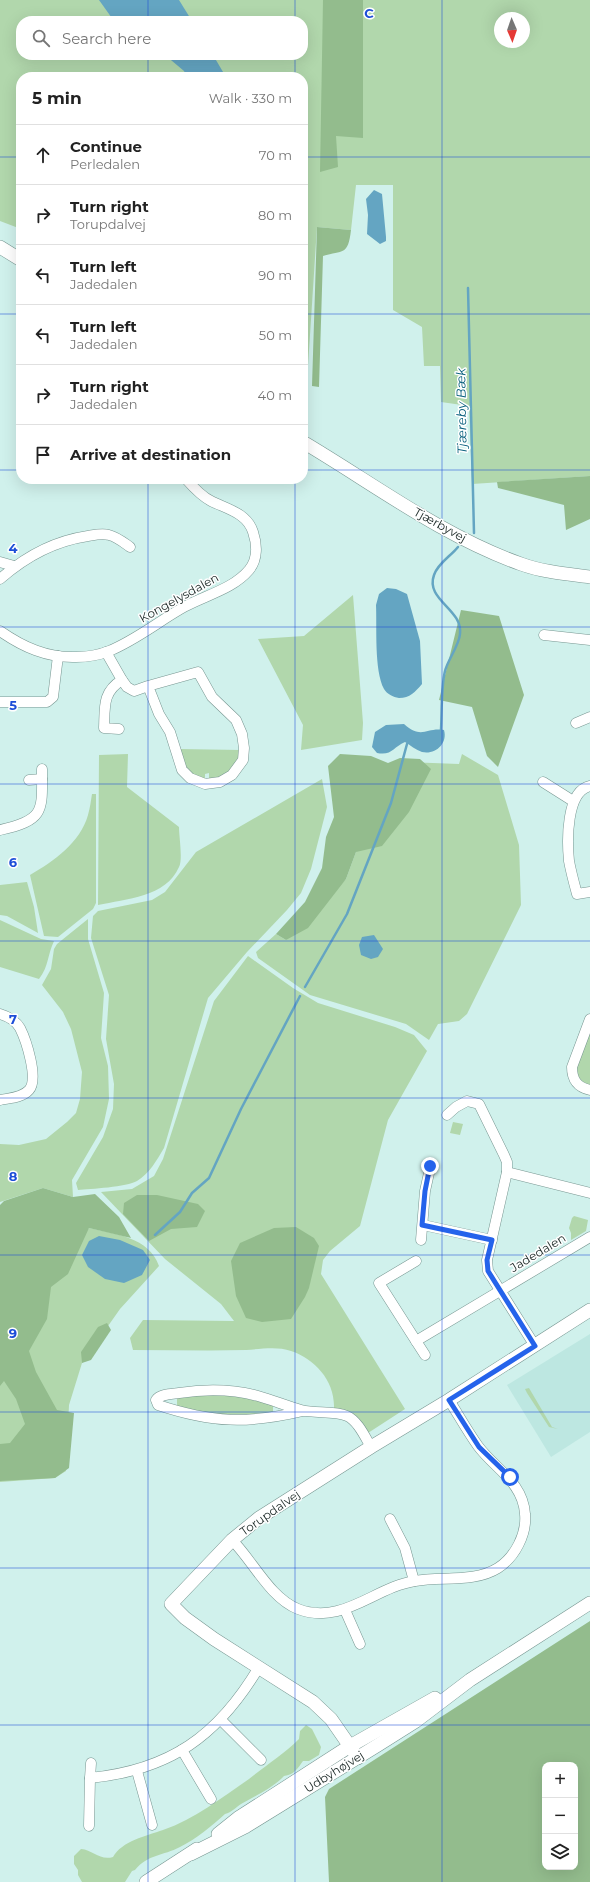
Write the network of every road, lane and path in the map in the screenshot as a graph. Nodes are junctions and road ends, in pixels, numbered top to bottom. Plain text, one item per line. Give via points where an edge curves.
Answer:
1 (0, 247) edge
2 (16, 257) edge
3 (308, 445) edge
4 (190, 484) edge
5 (130, 547) dead end
6 (0, 562) edge
7 (14, 566) junction
8 (590, 577) edge
9 (0, 579) edge
10 (0, 631) edge
11 (544, 635) dead end
12 (590, 640) edge
13 (106, 652) junction
14 (58, 656) junction
15 (122, 680) junction
16 (148, 686) junction
17 (2, 701) edge
18 (590, 717) edge
19 (576, 723) dead end
20 (119, 728) dead end
21 (42, 768) dead end
22 (42, 779) junction
23 (28, 780) dead end
24 (543, 782) dead end
25 (590, 786) edge
26 (573, 801) junction
27 (0, 830) edge
28 (590, 892) edge
29 (0, 1014) edge
30 (590, 1019) edge
31 (590, 1090) edge
32 (0, 1100) edge
33 (447, 1115) dead end
34 (431, 1164) dead end
35 (507, 1172) junction
36 (590, 1193) edge
37 (422, 1225) junction
38 (590, 1237) edge
39 (421, 1240) dead end
40 (492, 1240) junction
41 (416, 1261) dead end
42 (500, 1291) junction
43 (590, 1310) edge
44 (416, 1341) junction
45 (535, 1346) junction
46 (425, 1355) dead end
47 (449, 1400) junction
48 (303, 1411) junction
49 (371, 1447) junction
50 (390, 1519) dead end
51 (232, 1540) junction
52 (414, 1581) junction
53 (590, 1603) edge
54 (345, 1610) junction
55 (360, 1644) dead end
56 (259, 1667) junction
57 (470, 1680) junction
58 (221, 1720) junction
59 (350, 1746) junction
60 (182, 1750) junction
61 (358, 1758) junction
62 (261, 1760) dead end
63 (91, 1763) dead end
64 (137, 1771) junction
65 (90, 1778) junction
66 (211, 1799) dead end
67 (152, 1825) dead end
68 (89, 1826) dead end
69 (191, 1854) junction
70 (146, 1882) edge

1 - 2 street
3 - 8 street, Tjærbyvej via 438,525 489,550 521,564 551,572
4 - 13 street, Kongelysdalen via 210,500 234,510 243,517 252,530 256,557 238,581 184,607
5 - 7 street via 107,534 80,537 59,542
6 - 7 street
7 - 9 street
10 - 14 street, Kongelysdalen via 20,645
11 - 12 street
13 - 14 street, Kongelysdalen via 76,657
13 - 15 street
14 - 17 street via 52,697 47,702
15 - 16 street via 134,691
15 - 20 street via 109,690 105,706 104,728
16 - 16 street via 198,672 212,697 236,720 242,734 243,760 232,775 220,782 205,784 190,778 182,770 170,732 159,714
18 - 19 street
21 - 22 street
22 - 23 street
22 - 27 street via 42,802 39,812 30,820
24 - 26 street
25 - 26 street via 578,792
26 - 28 street via 569,861 577,894
29 - 32 street via 8,1017 19,1027 34,1080 30,1090 21,1096
30 - 31 street via 572,1067 575,1081 582,1088
33 - 35 street via 467,1101 479,1104 507,1162
34 - 37 street
35 - 36 street
35 - 40 street
37 - 39 street
37 - 40 street
38 - 42 street, Jadedalen
40 - 42 street via 487,1260 488,1271
41 - 44 street via 379,1283
42 - 44 street, Jadedalen
42 - 45 street
43 - 45 street, Torupdalvej
44 - 46 street
45 - 47 street, Torupdalvej
47 - 49 street, Torupdalvej
47 - 52 street via 479,1447 510,1477 518,1489 526,1514 525,1529 512,1556 489,1573
48 - 48 street via 266,1419 230,1421 184,1413 158,1405 156,1400 182,1392 224,1390 258,1396
48 - 49 street via 347,1416 353,1420
49 - 51 street, Torupdalvej via 259,1518
50 - 52 street via 405,1548
51 - 54 street via 274,1593 284,1601 298,1609 317,1614
51 - 56 street, Torupdalvej via 171,1604 208,1635
52 - 54 street via 373,1595
53 - 57 street, Udbyhøjvej
54 - 55 street
56 - 58 street via 238,1701
56 - 59 street, Torupdalvej via 323,1710
57 - 59 street, Udbyhøjvej
57 - 61 street, Udbyhøjvej via 416,1721
58 - 60 street
58 - 62 street
59 - 61 street, Torupdalvej
59 - 69 street, Udbyhøjvej via 238,1818
60 - 64 street
60 - 66 street
61 - 69 street, Udbyhøjvej via 245,1827
63 - 65 street
64 - 65 street
64 - 67 street
65 - 68 street
69 - 70 street, Udbyhøjvej

